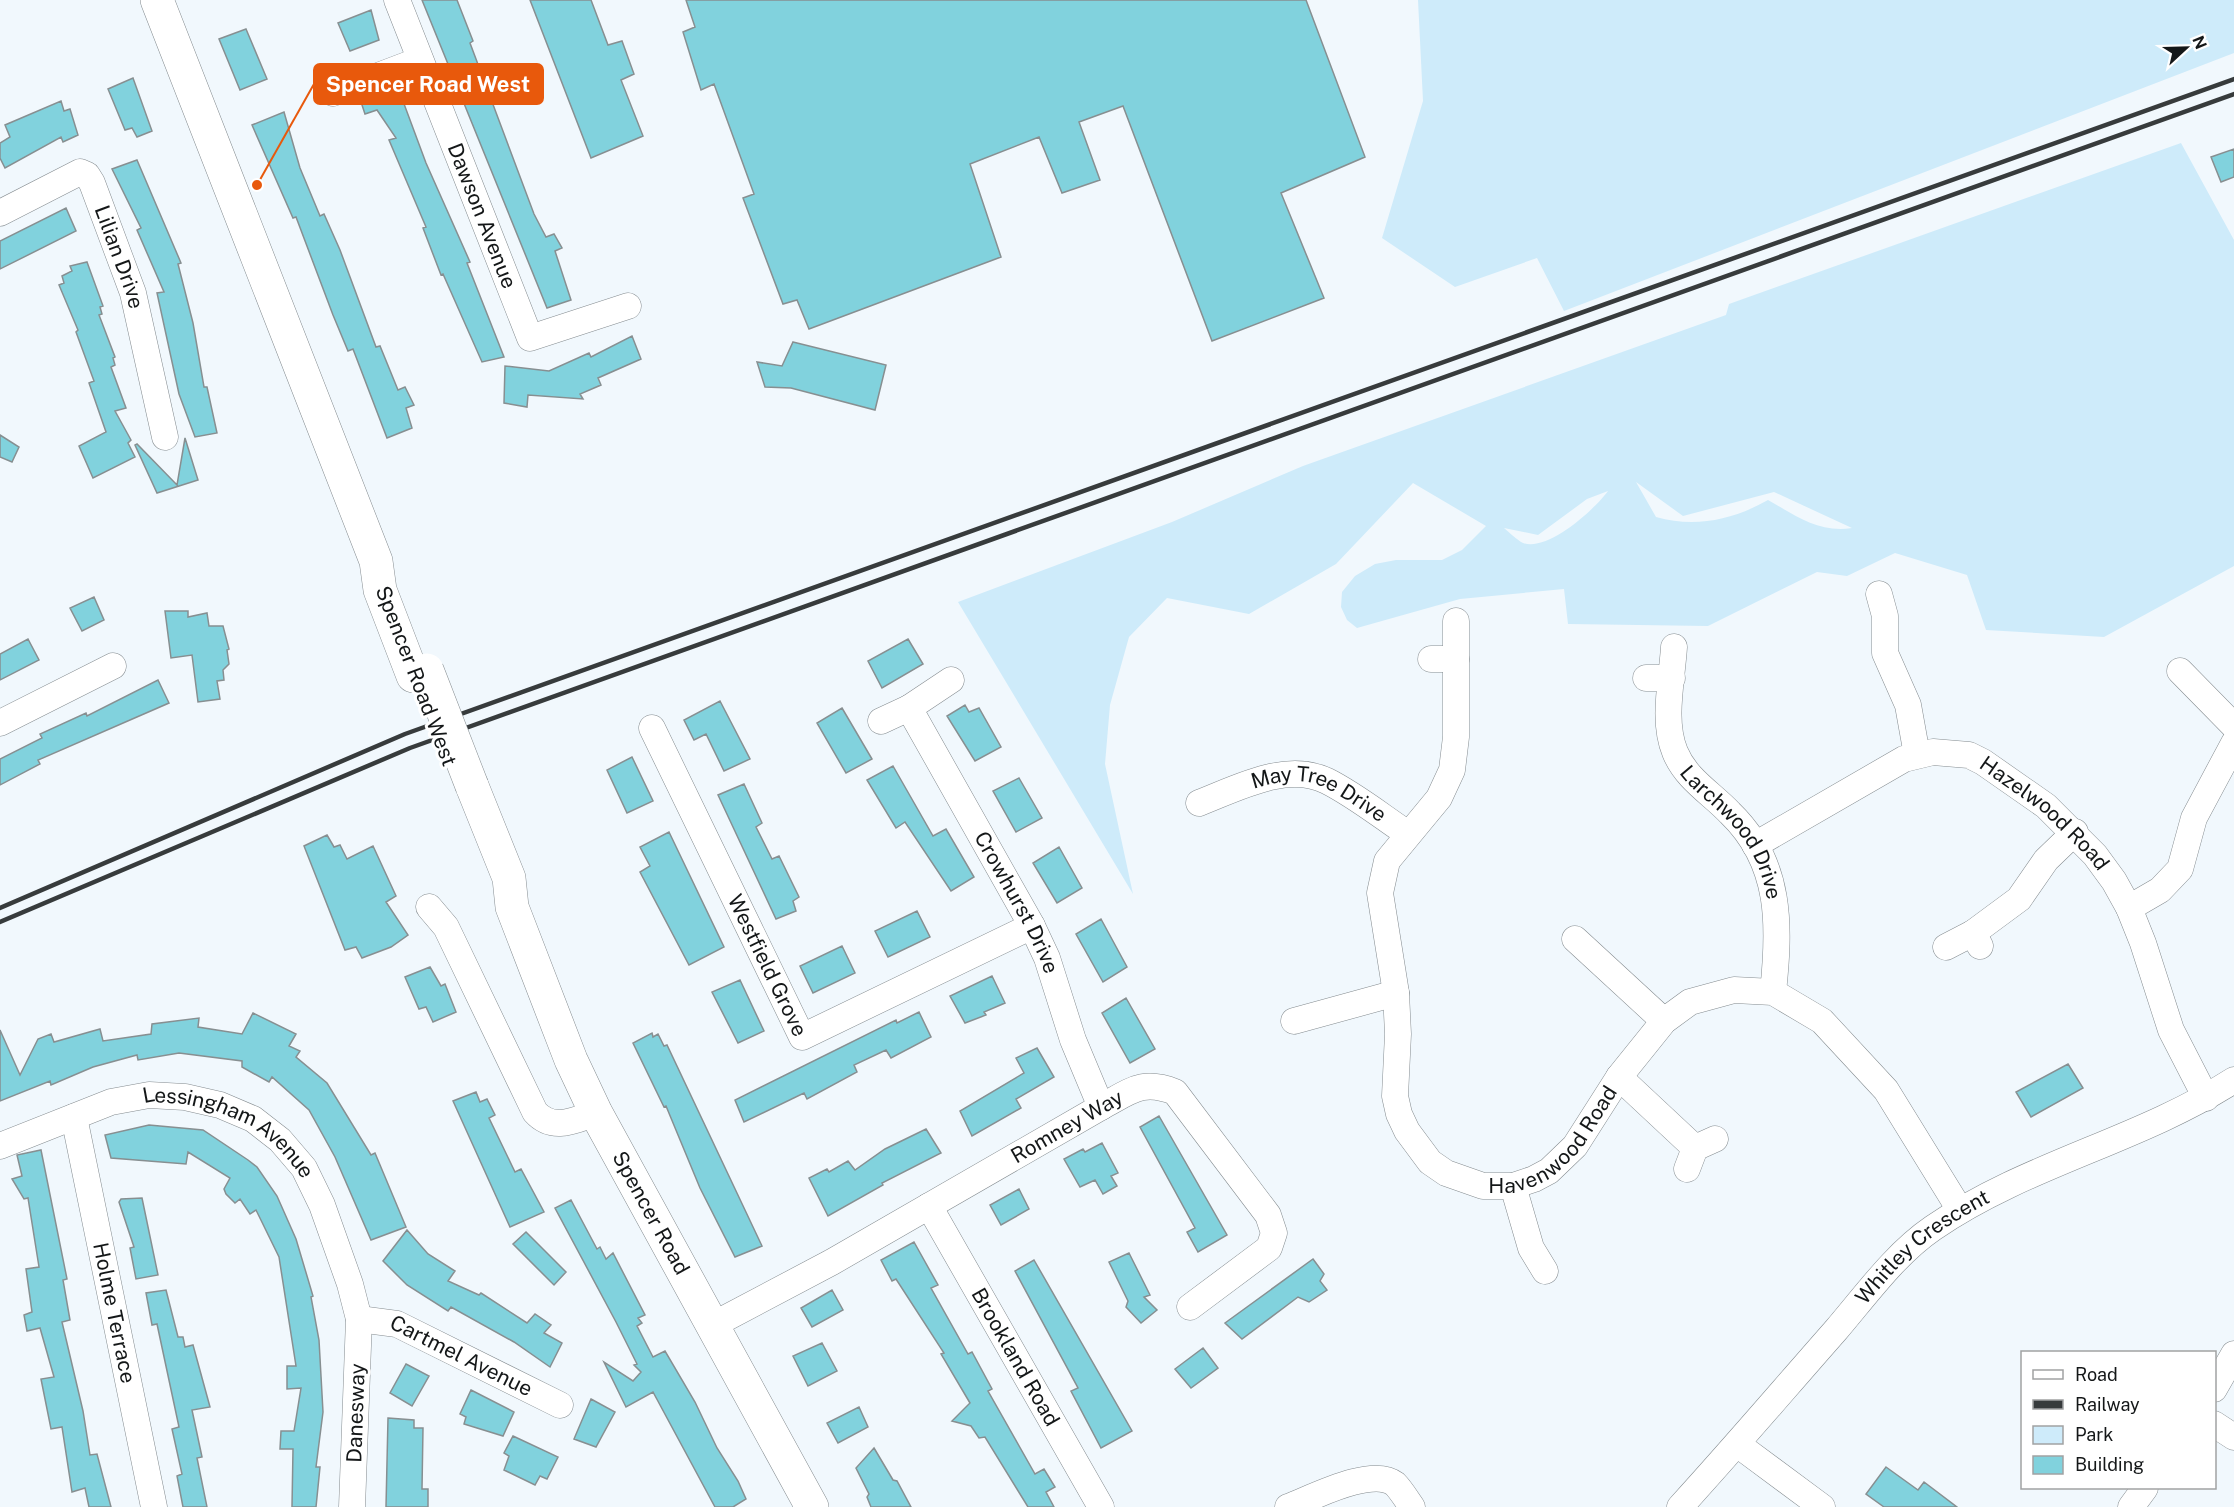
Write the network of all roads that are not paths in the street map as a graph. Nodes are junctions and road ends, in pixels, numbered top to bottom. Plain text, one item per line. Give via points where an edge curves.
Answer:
1 (158, 0) edge
2 (397, 0) edge
3 (420, 60) junction
4 (333, 93) dead end
5 (0, 213) edge
6 (627, 306) dead end
7 (165, 437) dead end
8 (1878, 591) dead end
9 (1456, 621) dead end
10 (1674, 647) dead end
11 (113, 666) dead end
12 (2180, 671) dead end
13 (1646, 678) dead end
14 (1672, 678) junction
15 (951, 680) dead end
16 (909, 708) junction
17 (881, 721) dead end
18 (0, 723) edge
19 (2234, 726) edge
20 (652, 728) dead end
21 (2234, 743) edge
22 (1917, 755) junction
23 (465, 788) joint
24 (1199, 803) dead end
25 (2074, 832) junction
26 (1408, 834) junction
27 (1755, 845) junction
28 (429, 907) dead end
29 (2129, 908) junction
30 (1032, 926) junction
31 (1575, 939) dead end
32 (1946, 946) dead end
33 (1396, 993) junction
34 (1773, 993) junction
35 (1294, 1021) dead end
36 (1664, 1021) junction
37 (1619, 1077) junction
38 (2234, 1080) edge
39 (2206, 1098) junction
40 (1101, 1107) junction
41 (596, 1113) junction
42 (74, 1117) junction
43 (0, 1146) edge
44 (1699, 1152) dead end
45 (1513, 1186) junction
46 (929, 1206) junction
47 (1960, 1210) junction
48 (1548, 1278) dead end
49 (1190, 1307) dead end
50 (359, 1319) junction
51 (711, 1326) junction
52 (2234, 1354) edge
53 (2216, 1386) edge
54 (560, 1405) dead end
55 (2216, 1425) edge
56 (2234, 1437) edge
57 (1737, 1444) junction
58 (2144, 1489) edge
59 (154, 1507) edge
60 (352, 1507) edge
61 (812, 1507) edge
62 (1101, 1507) edge
63 (1288, 1507) edge
64 (1412, 1507) edge
65 (1680, 1507) edge
66 (1822, 1507) edge
67 (2131, 1507) edge

1 - 23 street, Spencer Road West via 376,561 380,590 420,673
2 - 3 street, Dawson Avenue
3 - 4 street
3 - 6 street, Dawson Avenue via 530,338
5 - 7 street, Lilian Drive via 80,172 87,175 133,293
8 - 22 street via 1885,616 1885,653 1908,705
9 - 26 street, Havenwood Road via 1444,659 1456,737 1452,770 1439,798
10 - 14 street, Larchwood Drive
11 - 18 street
12 - 19 street
13 - 14 street
14 - 27 street, Larchwood Drive via 1670,715 1675,752 1692,779 1741,824
15 - 16 street
16 - 17 street
16 - 30 street, Crowhurst Drive
20 - 30 street, Westfield Grove via 802,1037
21 - 29 street via 2194,818 2180,869 2160,890
22 - 25 street, Hazelwood Road via 1969,755 2046,806
22 - 27 street, Hazelwood Road via 1893,764
23 - 41 street, Spencer Road via 495,883 512,907 571,1060
24 - 26 street, May Tree Drive via 1222,784 1297,775 1325,780
25 - 29 street, Hazelwood Road via 2095,855
25 - 32 street via 2046,860 2019,899 1977,940
26 - 33 street, Havenwood Road via 1387,861 1380,893
27 - 34 street, Larchwood Drive via 1769,876 1778,920
28 - 41 street via 446,927 535,1112 549,1123 559,1124
29 - 39 street, Hazelwood Road via 2171,1030
30 - 40 street, Crowhurst Drive
31 - 36 street
33 - 35 street
33 - 45 street, Havenwood Road via 1395,1096 1411,1138 1430,1162 1446,1173 1482,1186
34 - 36 street, Havenwood Road via 1734,990 1690,1002
34 - 47 street, Havenwood Road via 1822,1021 1886,1090
36 - 37 street, Havenwood Road
37 - 44 street
37 - 45 street, Havenwood Road via 1562,1160 1534,1179
38 - 39 street, Whitley Crescent
39 - 47 street, Whitley Crescent
40 - 46 street, Romney Way
40 - 49 street, Romney Way via 1138,1087 1157,1085 1175,1092 1268,1215 1275,1233 1269,1248
41 - 51 street, Spencer Road
42 - 43 street, Lessingham Avenue
42 - 50 street, Lessingham Avenue via 111,1102 149,1095 194,1099 253,1119 280,1140 304,1168 322,1205
42 - 59 street, Holme Terrace
45 - 48 street via 1531,1248
46 - 51 street, Romney Way
46 - 62 street, Brookland Road
47 - 57 street, Whitley Crescent via 1930,1229 1891,1266
50 - 54 street, Cartmel Avenue via 397,1324
50 - 60 street, Danesway
51 - 61 street, Spencer Road
52 - 53 street
55 - 56 street
57 - 65 street, Whitley Crescent
57 - 66 street
58 - 67 street
63 - 64 street via 1374,1478 1395,1485

